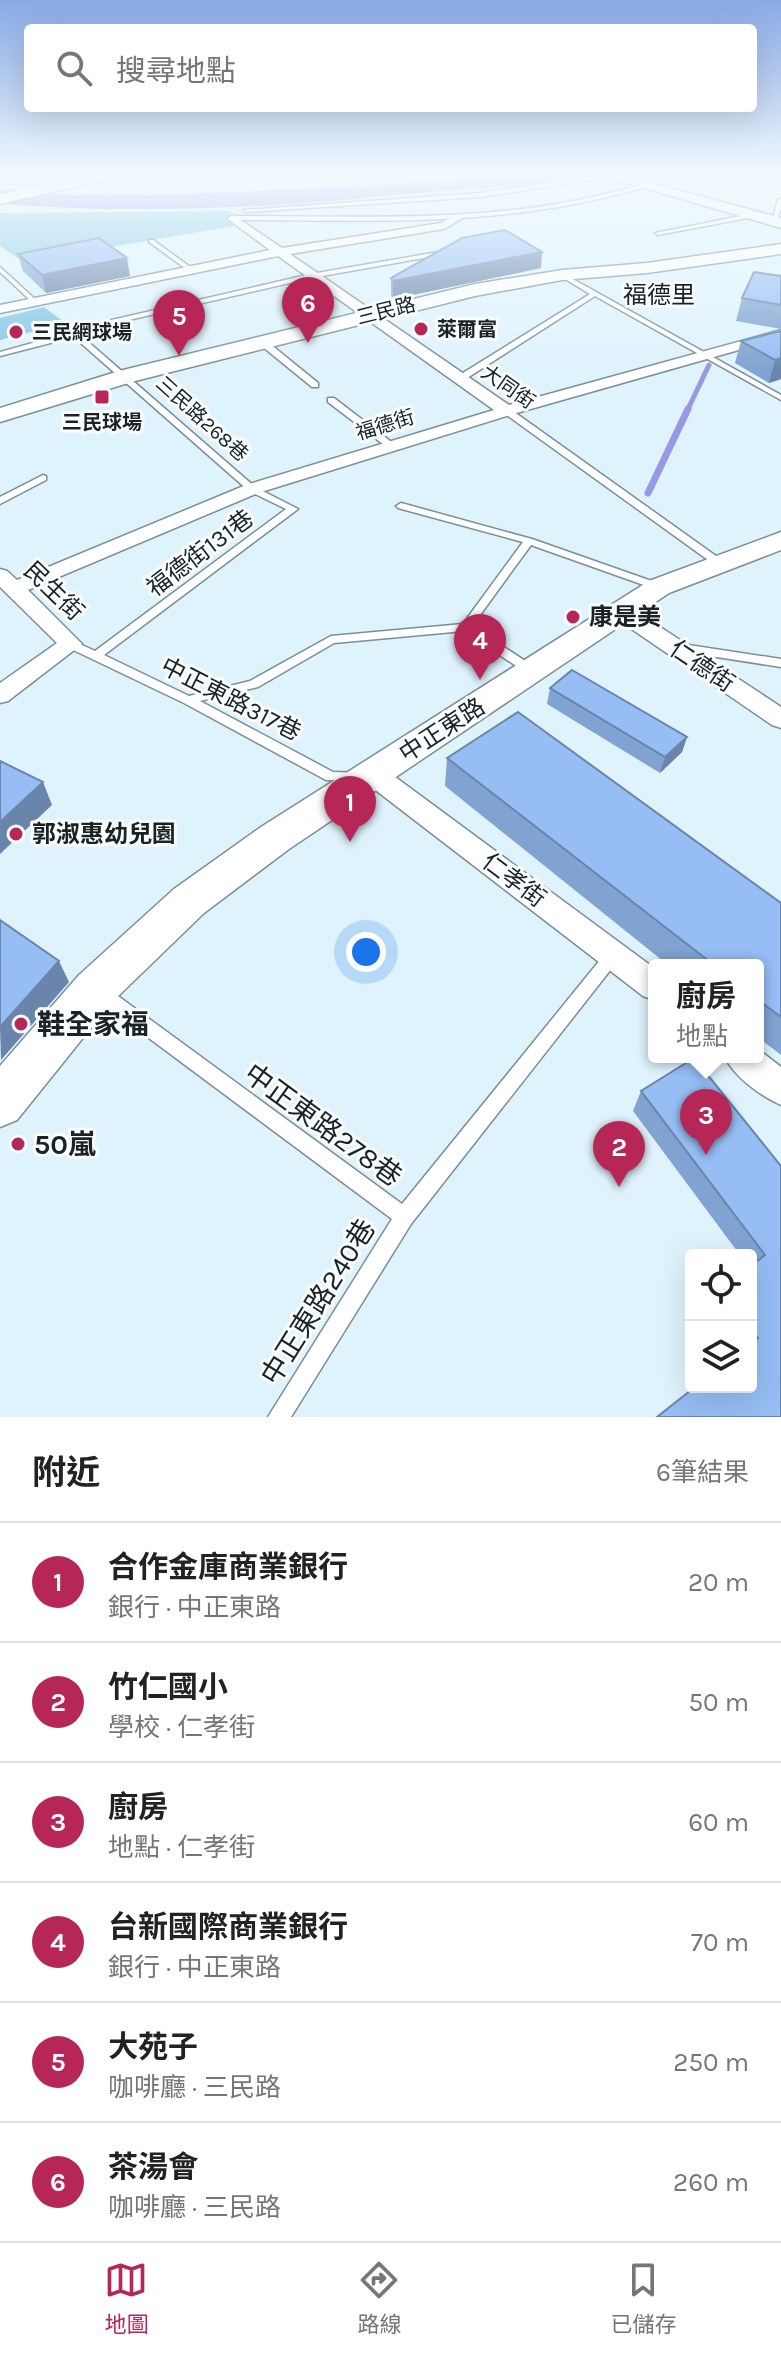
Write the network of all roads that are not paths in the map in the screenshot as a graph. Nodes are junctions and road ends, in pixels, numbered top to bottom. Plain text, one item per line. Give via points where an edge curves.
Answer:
1 (262, 239) edge
2 (361, 239) edge
3 (151, 241) dead end
4 (781, 249) edge
5 (459, 250) edge
6 (280, 252) junction
7 (0, 269) edge
8 (191, 270) junction
9 (562, 275) junction
10 (311, 276) junction
11 (594, 294) junction
12 (34, 301) junction
13 (0, 309) edge
14 (368, 316) junction
15 (75, 334) junction
16 (781, 334) edge
17 (261, 341) junction
18 (0, 354) edge
19 (705, 356) junction
20 (127, 376) junction
21 (461, 378) junction
22 (315, 385) dead end
23 (781, 398) edge
24 (331, 400) dead end
25 (507, 411) junction
26 (0, 415) edge
27 (391, 446) junction
28 (43, 478) dead end
29 (252, 489) junction
30 (0, 501) edge
31 (401, 506) dead end
32 (781, 540) edge
33 (529, 541) junction
34 (719, 563) junction
35 (4, 586) edge
36 (659, 587) junction
37 (622, 612) junction
38 (466, 627) junction
39 (71, 644) junction
40 (675, 647) junction
41 (95, 656) junction
42 (781, 663) edge
43 (532, 671) junction
44 (0, 695) edge
45 (188, 700) junction
46 (781, 719) edge
47 (374, 775) junction
48 (614, 953) junction
49 (648, 981) edge
50 (95, 989) junction
51 (750, 1063) edge
52 (781, 1088) edge
53 (0, 1103) edge
54 (404, 1217) junction
55 (279, 1417) edge

1 - 6 street, 大同街
2 - 6 street
3 - 8 lane
4 - 9 street, 三民路
5 - 10 lane
6 - 8 street
6 - 10 street, 大同街
7 - 12 lane
8 - 12 street
9 - 11 lane
9 - 14 street, 三民路
10 - 14 street, 大同街
10 - 15 lane
11 - 19 lane
11 - 21 lane
12 - 13 street
14 - 17 street, 三民路
14 - 21 street, 大同街
15 - 18 lane
15 - 20 lane, 三民路268巷
16 - 19 street, 福德街
17 - 20 street, 三民路
17 - 22 lane
19 - 23 lane
19 - 25 street, 福德街
20 - 26 street, 三民路
20 - 29 lane, 三民路268巷
21 - 25 street, 大同街
24 - 27 lane
25 - 27 street, 福德街
25 - 34 lane, 大同街
27 - 29 street, 福德街
28 - 30 lane
29 - 35 street, 福德街
29 - 41 lane, 福德街131巷 via 293,509
31 - 33 lane
32 - 34 street, 中正東路
33 - 36 lane
33 - 38 lane
34 - 36 street, 中正東路
35 - 39 street, 民生街
36 - 37 street, 中正東路
37 - 40 street, 仁德街
37 - 43 street, 中正東路
38 - 43 lane
38 - 45 lane via 331,640 254,684
39 - 41 lane, 中正東路317巷
39 - 44 street
40 - 42 lane
40 - 46 street, 仁德街
41 - 45 lane, 中正東路317巷
43 - 47 street, 中正東路
45 - 47 lane, 中正東路317巷 via 331,777
47 - 48 street, 仁孝街
47 - 50 street, 中正東路 via 189,901
48 - 49 street, 仁孝街
48 - 54 lane, 中正東路278巷
50 - 53 street, 中正東路
50 - 54 lane, 中正東路278巷
51 - 52 street
54 - 55 lane, 中正東路240巷

